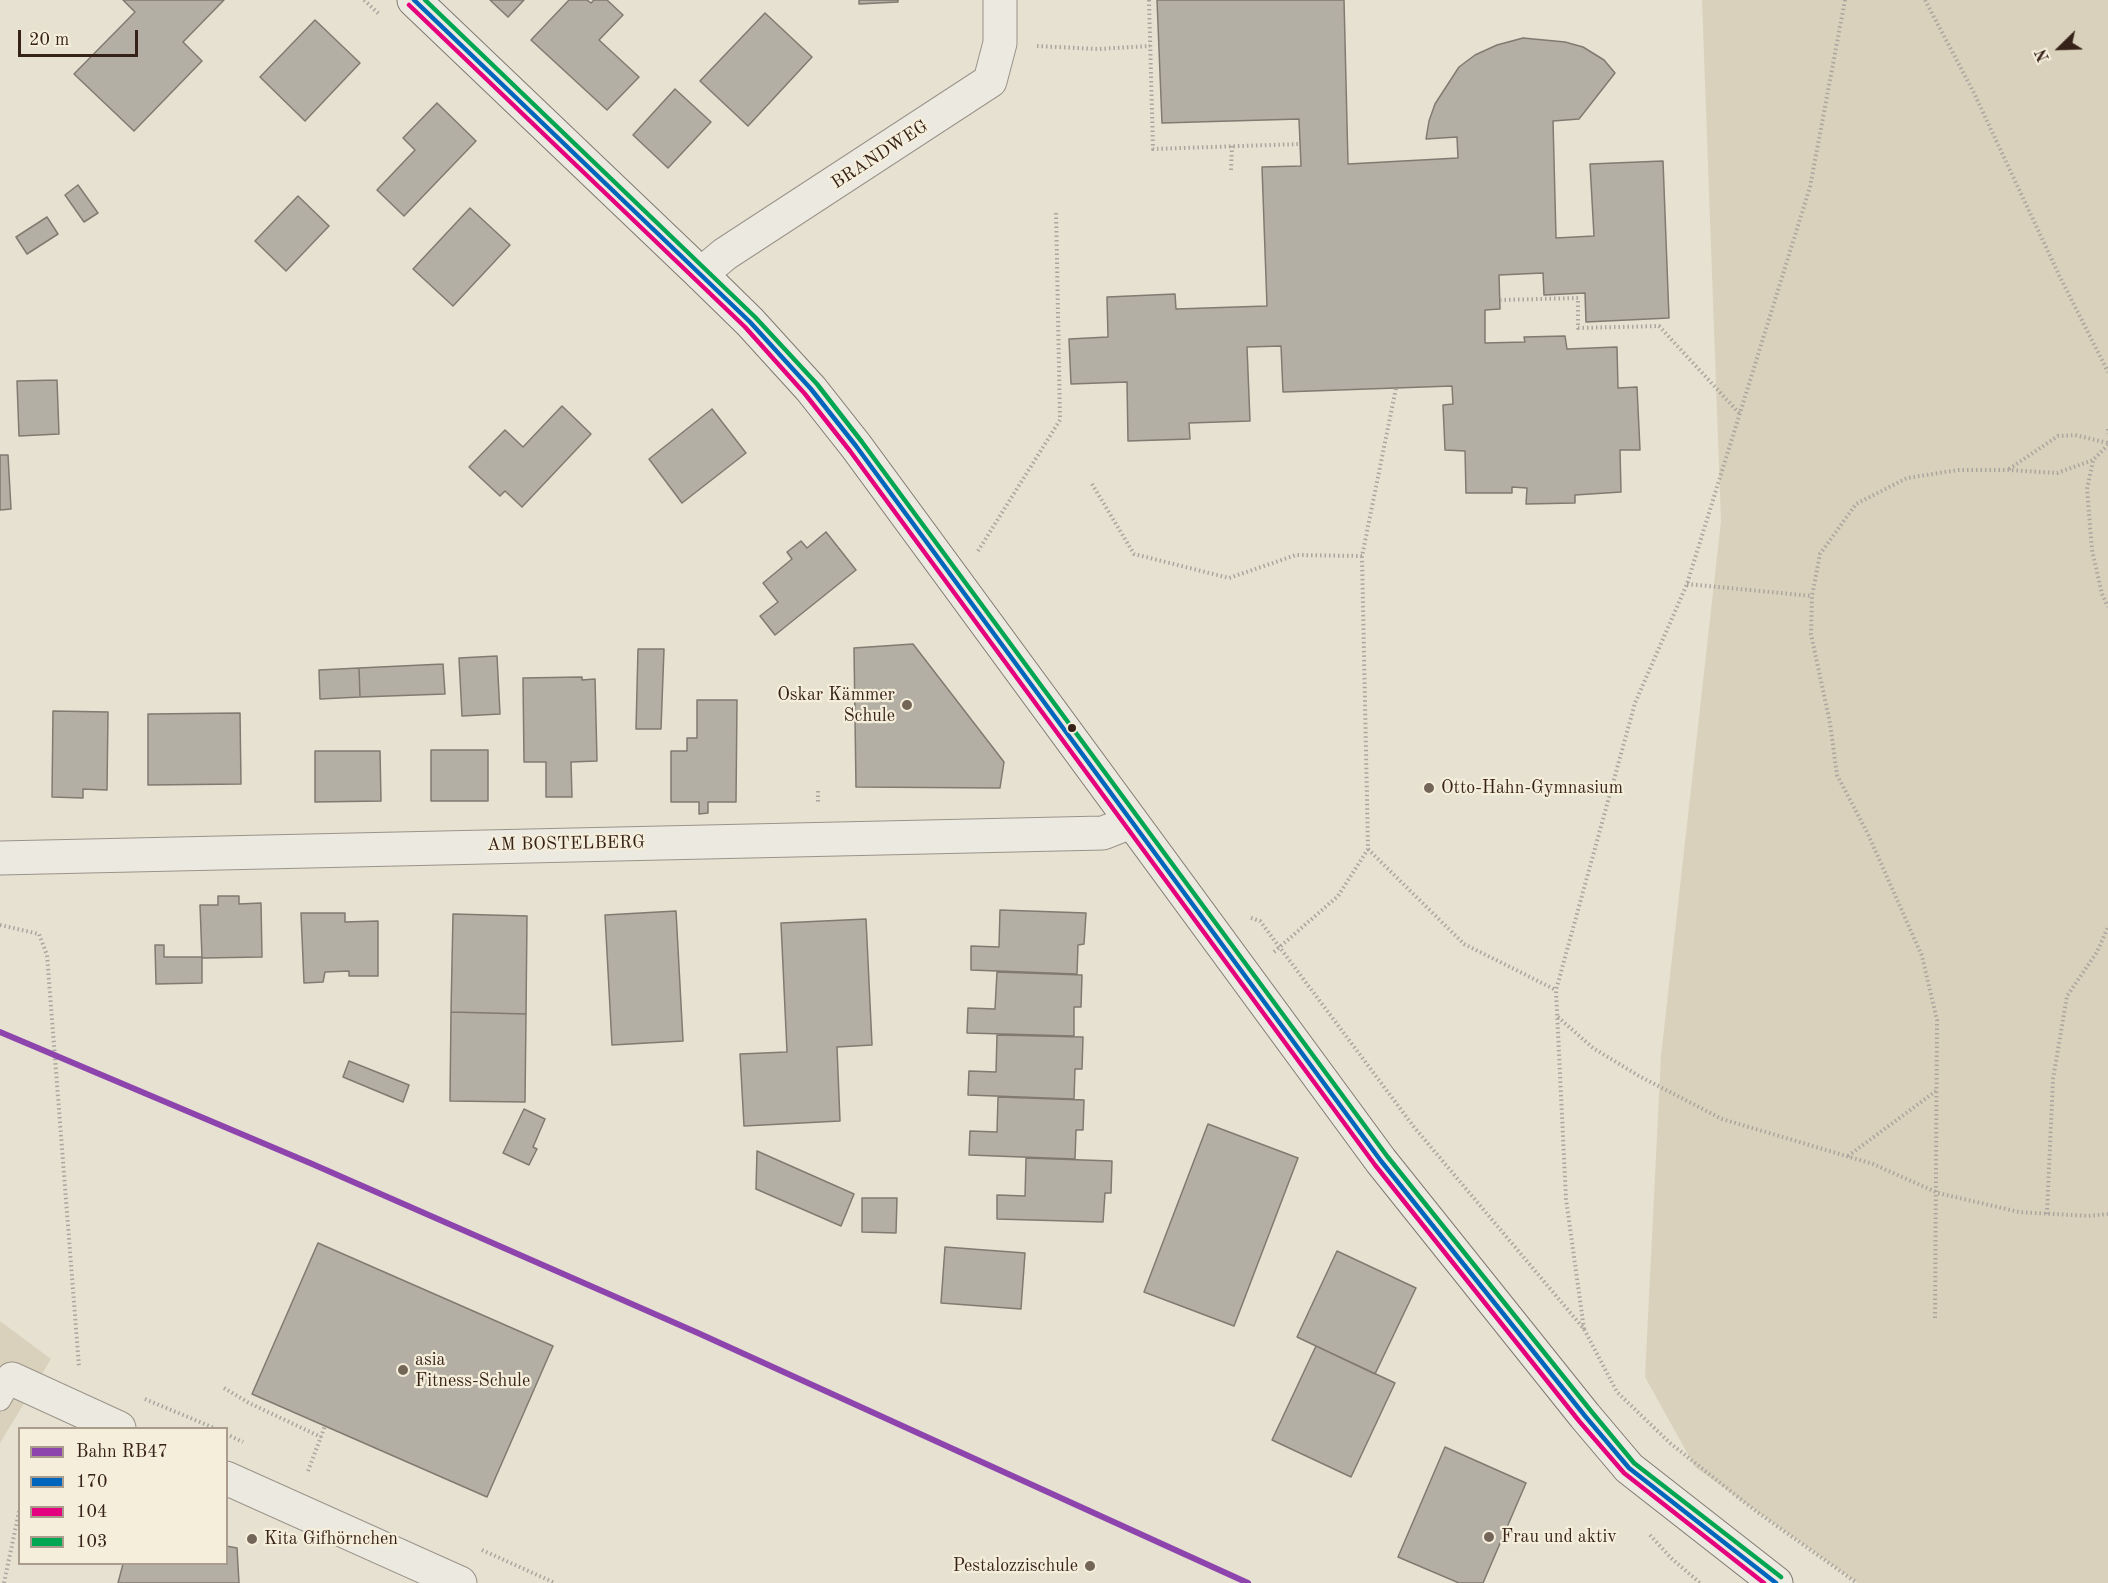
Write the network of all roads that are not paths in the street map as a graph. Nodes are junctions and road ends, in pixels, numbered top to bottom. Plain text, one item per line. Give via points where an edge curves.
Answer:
1 (414, 0) edge
2 (1000, 0) edge
3 (701, 274) junction
4 (1131, 822) junction
5 (0, 858) edge
6 (6, 1390) edge
7 (116, 1427) edge
8 (228, 1479) edge
9 (460, 1583) edge
10 (1776, 1583) edge

1 - 3 street
2 - 3 street, BRANDWEG via 999,43 990,81 725,254
3 - 4 street via 750,322 856,446
4 - 5 street, AM BOSTELBERG via 1102,832
4 - 10 street via 1381,1161 1629,1468
6 - 7 street via 66,1405
8 - 9 street

